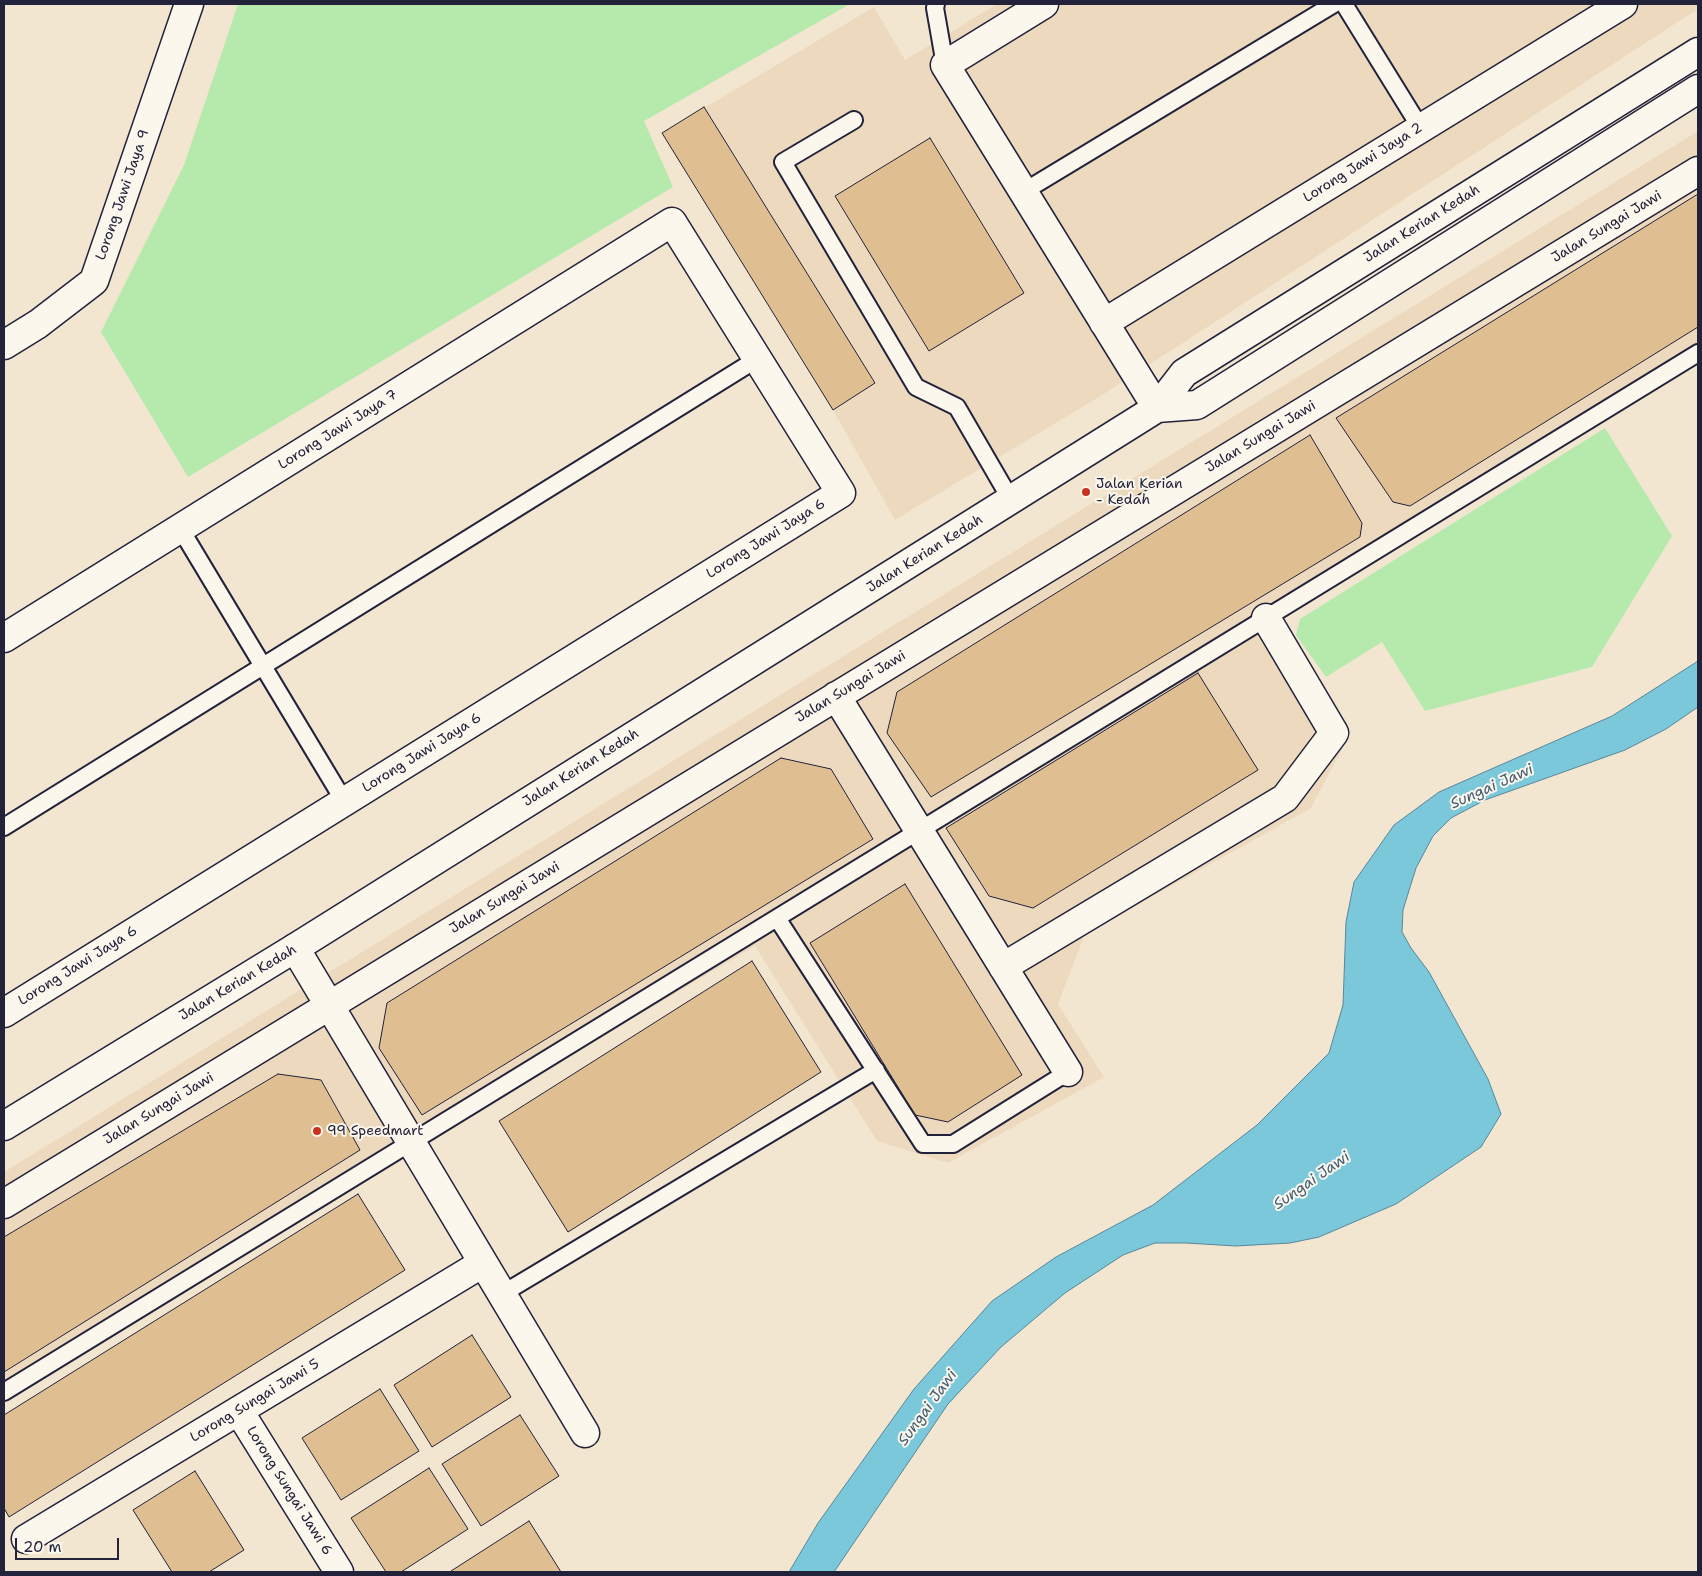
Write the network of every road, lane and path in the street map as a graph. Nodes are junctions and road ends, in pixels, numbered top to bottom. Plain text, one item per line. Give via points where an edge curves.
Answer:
1 (189, 4) edge
2 (936, 4) edge
3 (1044, 4) edge
4 (1334, 4) edge
5 (1344, 4) edge
6 (1622, 4) edge
7 (1698, 52) edge
8 (945, 65) junction
9 (1698, 89) edge
10 (854, 120) dead end
11 (1420, 128) junction
12 (1698, 171) edge
13 (1023, 192) junction
14 (1104, 323) junction
15 (4, 345) edge
16 (1698, 353) edge
17 (757, 359) junction
18 (1157, 408) junction
19 (1011, 500) junction
20 (180, 528) junction
21 (1266, 618) junction
22 (4, 638) edge
23 (263, 666) junction
24 (836, 696) junction
25 (344, 801) junction
26 (4, 827) edge
27 (919, 831) junction
28 (777, 918) junction
29 (295, 948) junction
30 (1003, 967) junction
31 (330, 1005) junction
32 (4, 1012) edge
33 (876, 1070) junction
34 (1068, 1072) joint
35 (4, 1126) edge
36 (411, 1142) junction
37 (4, 1204) edge
38 (483, 1262) junction
39 (502, 1294) junction
40 (4, 1392) edge
41 (239, 1411) junction
42 (585, 1433) dead end
43 (26, 1539) dead end
44 (339, 1572) edge

1 - 15 street, Lorong Jawi Jaya 9 via 94,281 38,324
2 - 8 lane
3 - 8 street
4 - 13 lane
5 - 11 lane
6 - 11 street, Lorong Jawi Jaya 2
7 - 18 street, Jalan Kerian Kedah via 1184,373
8 - 13 street
9 - 18 street, Jalan Kerian Kedah via 1197,404
10 - 19 lane via 783,162 916,387 957,407
11 - 14 street, Lorong Jawi Jaya 2
12 - 24 street, Jalan Sungai Jawi
13 - 14 street
14 - 18 street
16 - 21 lane
17 - 20 street, Lorong Jawi Jaya 7 via 672,222
17 - 23 lane
17 - 25 street, Lorong Jawi Jaya 6 via 841,493
18 - 19 street, Jalan Kerian Kedah
19 - 29 street, Jalan Kerian Kedah
20 - 22 street, Lorong Jawi Jaya 7
20 - 23 lane
21 - 27 lane
21 - 30 street via 1334,733 1329,740 1285,798
23 - 25 lane
23 - 26 lane
24 - 27 street
24 - 31 street, Jalan Sungai Jawi
25 - 32 street, Lorong Jawi Jaya 6
27 - 28 lane
27 - 30 street
28 - 33 lane
28 - 36 lane
29 - 31 street
29 - 35 street, Jalan Kerian Kedah
30 - 34 street
31 - 36 street
31 - 37 street, Jalan Sungai Jawi
33 - 34 lane via 923,1144 953,1144
33 - 39 lane
36 - 38 street
36 - 40 lane
38 - 39 street
38 - 41 street, Lorong Sungai Jawi 5
39 - 42 street
41 - 43 street, Lorong Sungai Jawi 5
41 - 44 street, Lorong Sungai Jawi 6

